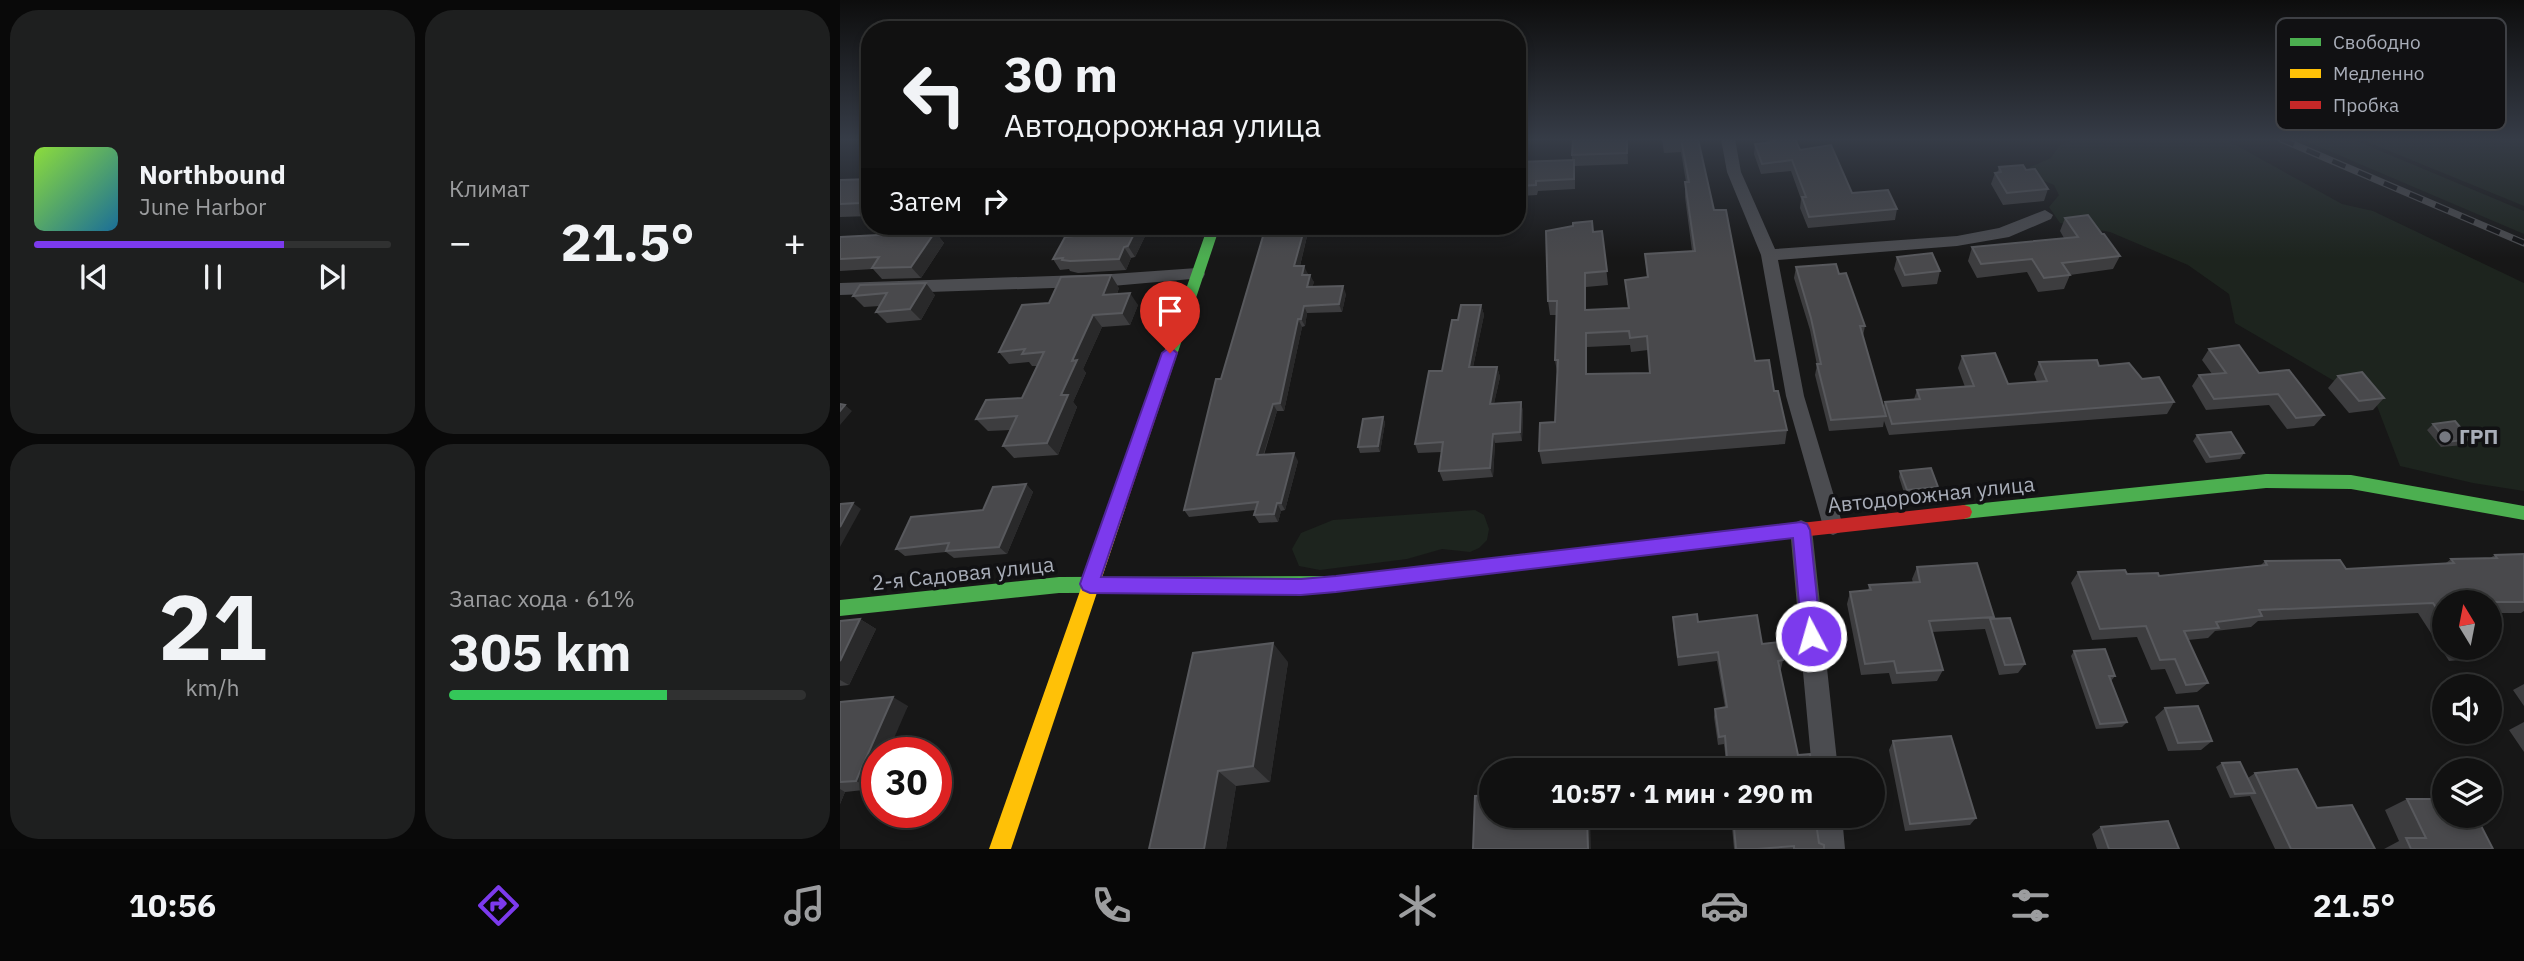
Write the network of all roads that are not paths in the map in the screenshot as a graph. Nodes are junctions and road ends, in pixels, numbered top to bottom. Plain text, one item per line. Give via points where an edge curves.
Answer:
1 (1737, 179) edge
2 (2045, 215) dead end
3 (1211, 235) edge
4 (1769, 255) junction
5 (1198, 274) junction
6 (840, 289) edge
7 (2524, 513) edge
8 (1833, 526) junction
9 (1801, 530) junction
10 (1090, 584) junction
11 (840, 608) edge
12 (1824, 758) edge
13 (1830, 828) edge
14 (1000, 849) edge
15 (1832, 849) edge

1 - 4 street
2 - 4 street via 2003,233 1957,240
3 - 5 street
4 - 8 street via 1795,396
5 - 6 street
5 - 10 street
7 - 8 street, Автодорожная улица via 2351,482 2266,481
8 - 9 street, Автодорожная улица
9 - 10 street, Автодорожная улица via 1301,587
9 - 12 street
10 - 11 street, 2-я Садовая улица
10 - 14 street
13 - 15 street

